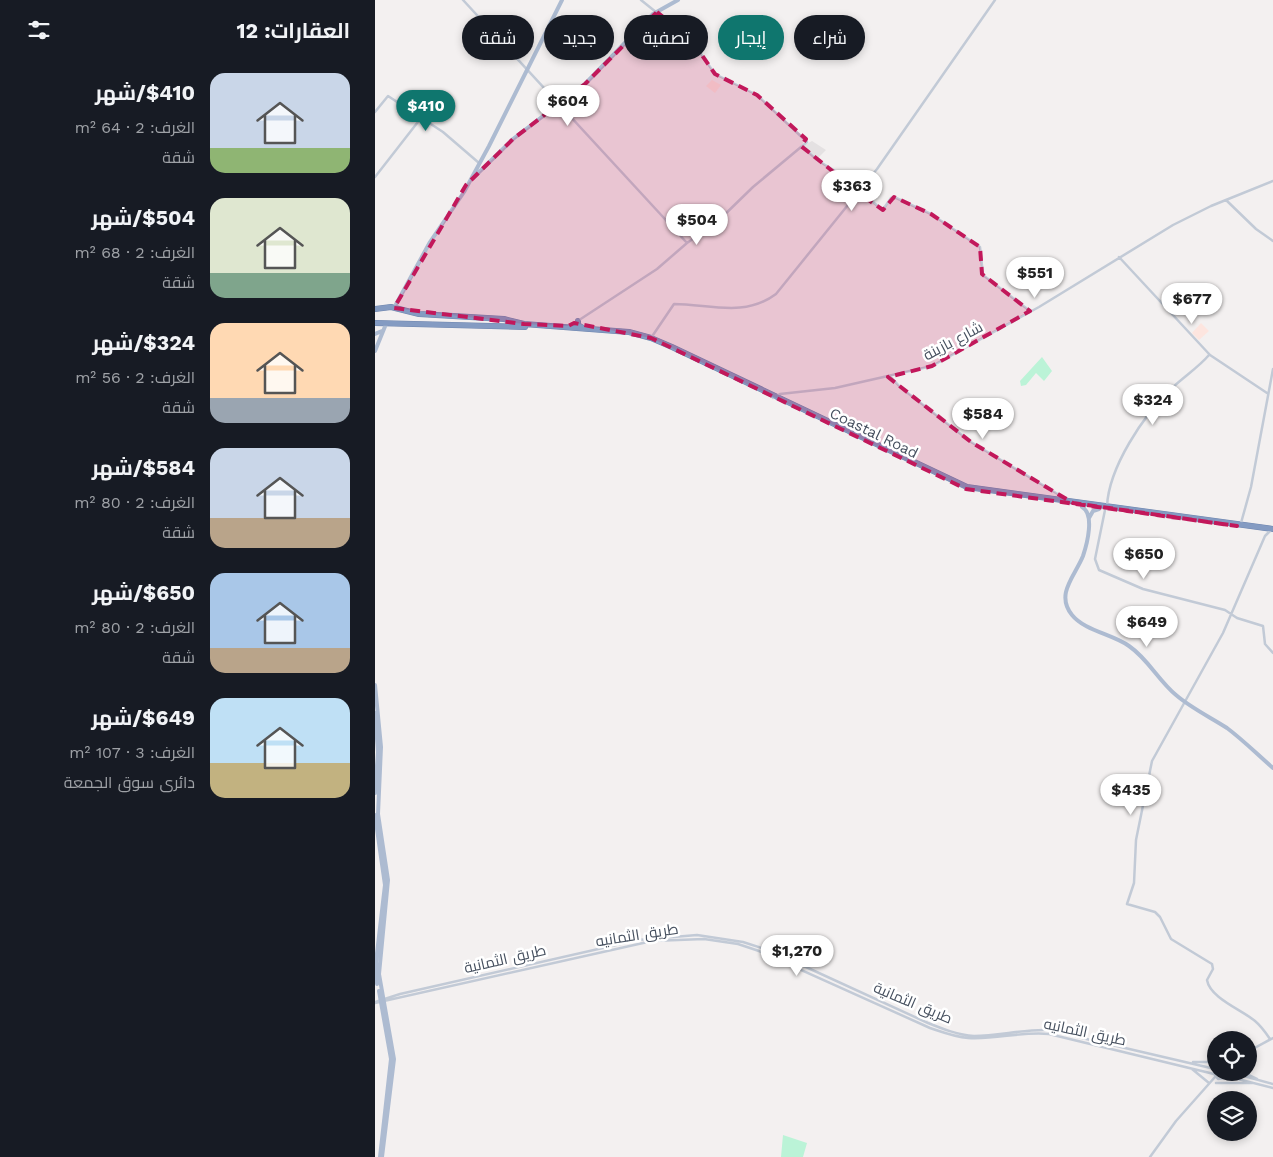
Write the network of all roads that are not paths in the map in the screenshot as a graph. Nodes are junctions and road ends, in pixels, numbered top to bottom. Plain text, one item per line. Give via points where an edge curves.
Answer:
1 (463, 0) edge
2 (562, 0) edge
3 (641, 0) edge
4 (677, 0) edge
5 (995, 0) edge
6 (657, 12) junction
7 (527, 71) junction
8 (559, 104) junction
9 (375, 112) edge
10 (421, 118) junction
11 (802, 146) junction
12 (479, 163) junction
13 (375, 177) edge
14 (1273, 181) edge
15 (468, 183) junction
16 (857, 191) junction
17 (1226, 200) junction
18 (1273, 241) edge
19 (687, 243) junction
20 (1119, 257) junction
21 (394, 308) junction
22 (375, 310) edge
23 (1031, 311) junction
24 (577, 321) junction
25 (375, 323) edge
26 (386, 324) junction
27 (568, 326) junction
28 (583, 328) junction
29 (377, 336) edge
30 (651, 338) junction
31 (376, 349) edge
32 (1210, 355) junction
33 (1273, 369) edge
34 (891, 377) junction
35 (1267, 393) junction
36 (779, 396) junction
37 (1073, 503) junction
38 (1082, 507) junction
39 (1104, 509) junction
40 (1089, 518) junction
41 (1238, 525) junction
42 (1272, 531) edge
43 (1264, 533) junction
44 (1232, 614) junction
45 (1273, 653) edge
46 (375, 685) edge
47 (1184, 701) junction
48 (375, 712) edge
49 (1273, 768) edge
50 (375, 793) edge
51 (375, 815) edge
52 (382, 1001) junction
53 (375, 1003) edge
54 (1272, 1038) edge
55 (1257, 1046) edge
56 (1207, 1062) edge
57 (1190, 1063) junction
58 (1188, 1067) junction
59 (1207, 1067) edge
60 (1207, 1073) edge
61 (1253, 1081) edge
62 (1257, 1082) junction
63 (1209, 1083) joint
64 (1215, 1083) dead end
65 (1273, 1084) edge
66 (1273, 1088) edge
67 (381, 1157) edge
68 (1149, 1157) edge

1 - 7 street
2 - 7 main road
3 - 6 street
4 - 6 main road
5 - 16 street via 887,156
6 - 8 main road via 588,82
6 - 11 street via 692,41 715,74 757,95 805,137 807,142
7 - 8 street
7 - 12 main road
8 - 15 main road via 513,139
8 - 19 street
9 - 10 street via 388,96
10 - 12 street via 447,135
10 - 13 street
11 - 16 street
11 - 19 street via 717,222
12 - 15 main road
14 - 17 street, شارع بازينة
15 - 21 main road
16 - 23 street via 881,209 891,197 895,197 931,214 974,242 982,249 981,271 984,276
16 - 30 street via 774,295 741,308 715,309 674,304
17 - 18 street via 1255,229
17 - 20 street, شارع بازينة via 1180,221
19 - 24 street via 652,273
20 - 23 street, شارع بازينة
20 - 32 street
21 - 22 highway
21 - 27 highway via 419,314
23 - 34 street, شارع بازينة via 932,366
24 - 27 street
24 - 28 highway
25 - 26 highway, Coastal Road
26 - 29 main road
26 - 36 highway, Coastal Road via 475,324 622,333 642,337
27 - 28 highway
28 - 30 highway via 629,332
29 - 31 main road
30 - 36 highway
32 - 35 street
32 - 39 street via 1170,390 1134,436 1111,477
33 - 35 street
34 - 36 street, شارع بازينة
34 - 37 street via 971,442
35 - 41 street via 1252,481
36 - 37 highway, Coastal Road via 961,485
36 - 38 highway, Coastal Road via 966,489
37 - 39 highway, Coastal Road
38 - 39 highway, Coastal Road
38 - 40 main road
39 - 40 main road via 1093,511
39 - 41 highway, Coastal Road
39 - 44 street via 1095,559 1098,569 1143,588
40 - 47 main road via 1083,556 1066,590 1069,611 1079,621 1135,650
41 - 42 highway, Coastal Road
41 - 43 highway, Coastal Road
42 - 43 highway, Coastal Road
43 - 44 street
44 - 45 street via 1263,626 1265,644
44 - 47 street
46 - 52 main road via 381,748 378,814 388,880 379,962
47 - 49 main road via 1245,741
47 - 54 street via 1150,766 1136,840 1134,883 1127,904 1155,912 1171,939 1212,964 1207,980 1209,987 1255,1021
48 - 50 main road via 378,752
51 - 52 main road via 385,875 376,962
52 - 53 street, طريق الثمانية
52 - 57 street, طريق الثمانية via 638,940 697,935 743,942 771,951 955,1033 978,1036 1048,1030
52 - 58 street, طريق الثمانيه via 633,945 696,938 752,948 952,1035 969,1038 1049,1034
52 - 67 main road via 391,1059
54 - 55 street
56 - 57 street
57 - 59 street, طريق الثمانية
58 - 60 street, طريق الثمانيه
58 - 63 street
61 - 62 street
62 - 64 street
62 - 65 street
62 - 66 street
63 - 68 street

